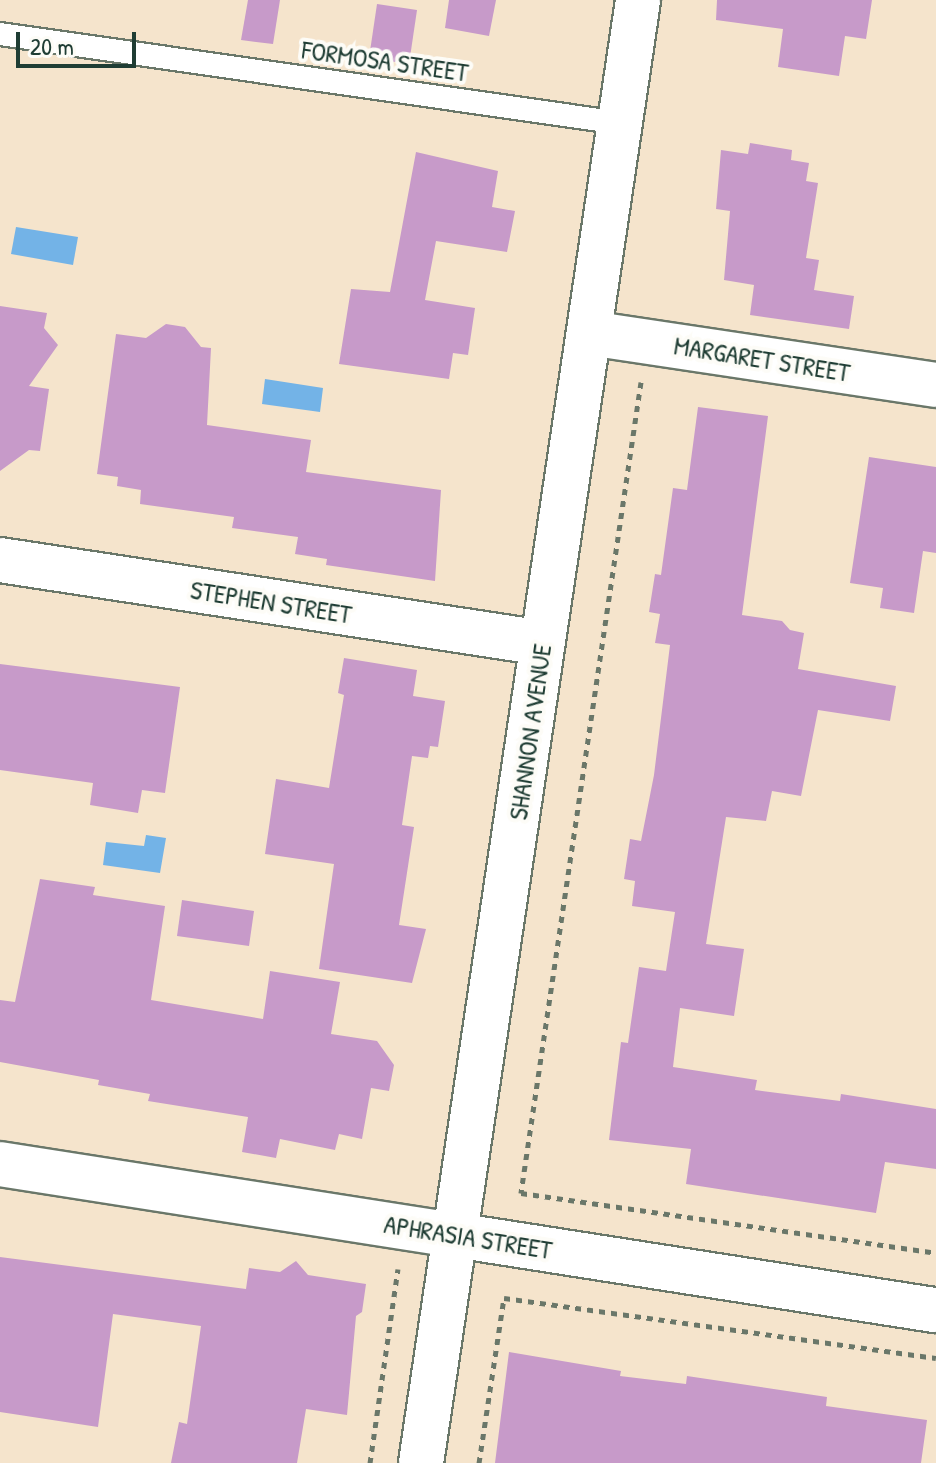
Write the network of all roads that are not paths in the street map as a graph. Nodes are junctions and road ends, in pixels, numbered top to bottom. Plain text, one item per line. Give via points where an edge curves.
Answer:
1 (638, 0) edge
2 (0, 34) edge
3 (620, 123) junction
4 (589, 333) junction
5 (936, 385) edge
6 (0, 560) edge
7 (543, 643) junction
8 (0, 1164) edge
9 (455, 1235) junction
10 (936, 1310) edge
11 (421, 1463) edge

1 - 3 main road, SHANNON AVENUE
2 - 3 lane, FORMOSA STREET
3 - 4 main road, SHANNON AVENUE
4 - 5 main road, MARGARET STREET
4 - 7 main road, SHANNON AVENUE
6 - 7 main road, STEPHEN STREET
7 - 9 main road, SHANNON AVENUE
8 - 9 main road, APHRASIA STREET
9 - 10 main road, APHRASIA STREET
9 - 11 main road, SHANNON AVENUE

